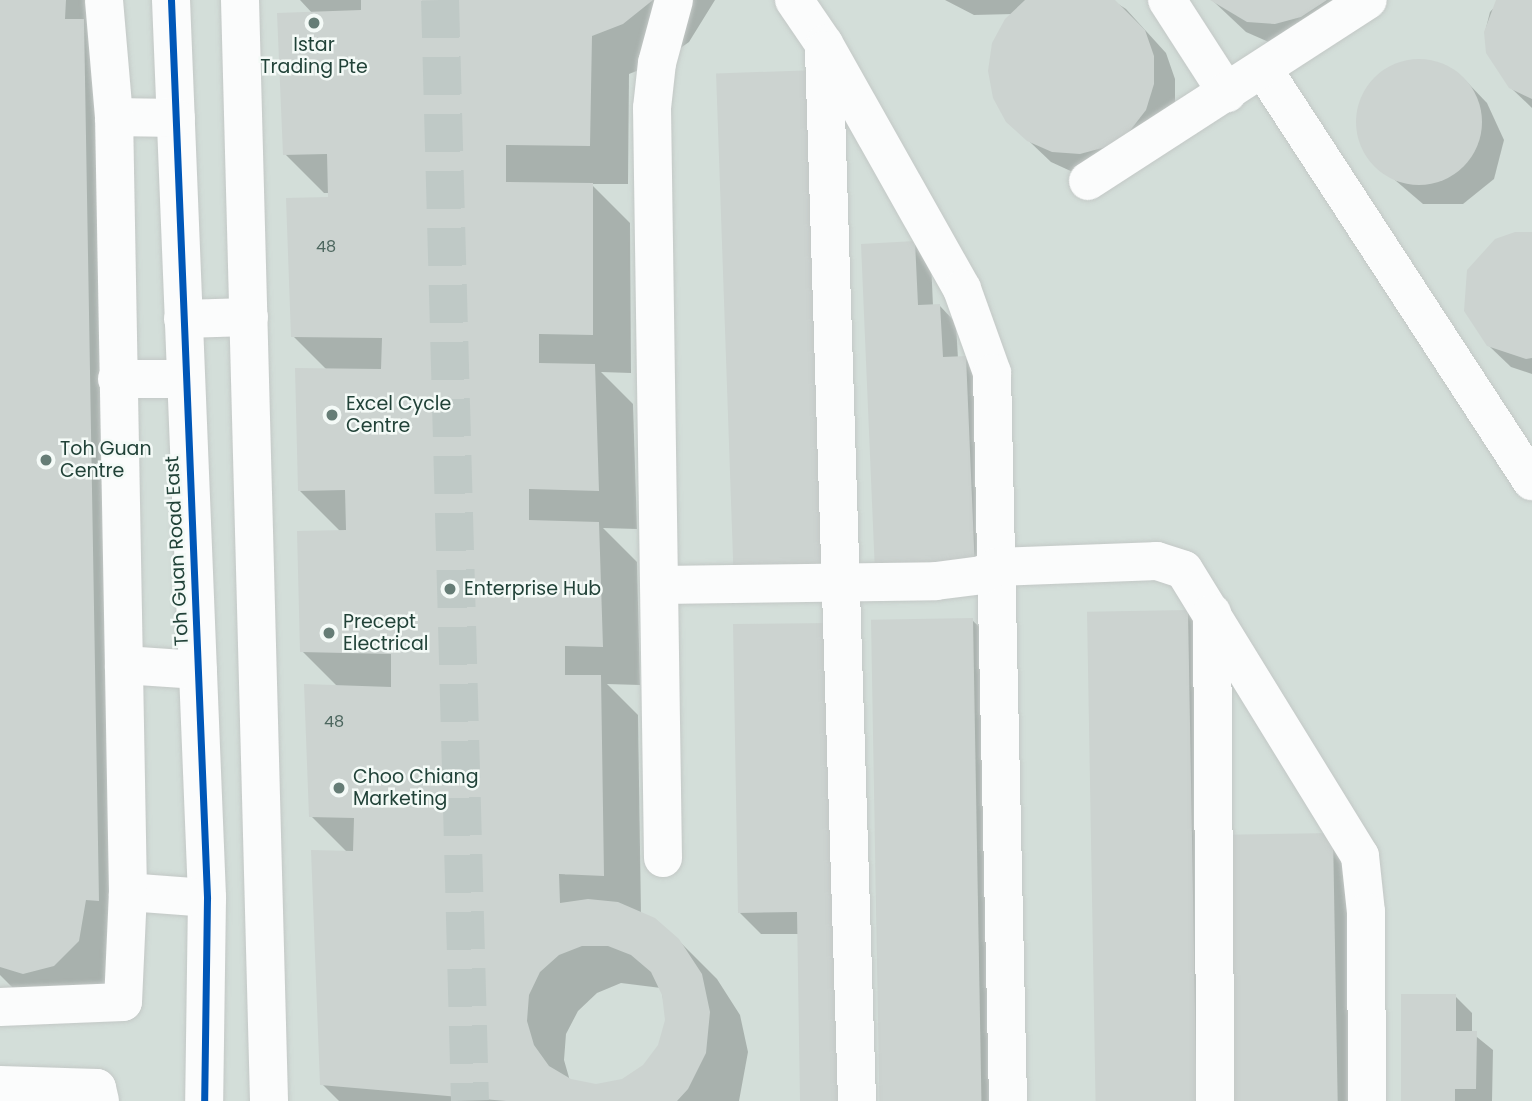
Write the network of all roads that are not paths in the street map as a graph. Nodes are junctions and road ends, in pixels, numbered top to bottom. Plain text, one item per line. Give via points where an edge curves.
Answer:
1 (104, 0) edge
2 (171, 0) edge
3 (240, 0) edge
4 (674, 0) edge
5 (794, 0) edge
6 (1167, 0) edge
7 (1368, 0) edge
8 (824, 44) junction
9 (1263, 69) junction
10 (1227, 93) junction
11 (114, 117) junction
12 (176, 118) junction
13 (1088, 181) dead end
14 (248, 317) junction
15 (183, 319) junction
16 (117, 379) junction
17 (184, 379) junction
18 (1532, 481) edge
19 (996, 568) junction
20 (840, 583) junction
21 (660, 585) junction
22 (1212, 613) junction
23 (124, 665) junction
24 (198, 670) junction
25 (663, 859) dead end
26 (128, 892) junction
27 (207, 898) junction
28 (0, 1007) edge
29 (0, 1085) edge
30 (100, 1101) edge
31 (204, 1101) edge
32 (269, 1101) edge
33 (857, 1101) edge
34 (1007, 1101) edge
35 (1214, 1101) edge
36 (1367, 1101) edge

1 - 11 street
2 - 12 street, Toh Guan Road East
3 - 14 street
4 - 21 street via 657,63 652,108
5 - 8 street
6 - 10 street
7 - 9 street
8 - 19 street via 973,312 992,373
8 - 20 street
9 - 10 street
9 - 18 street
10 - 13 street
11 - 12 street
11 - 16 street
12 - 15 street, Toh Guan Road East
14 - 15 street
14 - 32 street
15 - 17 street, Toh Guan Road East
16 - 17 street
16 - 23 street
17 - 24 street, Toh Guan Road East
19 - 20 street via 954,580
19 - 22 street via 1157,561 1184,570
19 - 34 street
20 - 21 street
20 - 33 street
21 - 25 street
22 - 35 street
22 - 36 street via 1360,856 1366,912
23 - 24 street
23 - 26 street
24 - 27 street, Toh Guan Road East
26 - 27 street
26 - 28 street via 120,1005
27 - 31 street, Toh Guan Road East
29 - 30 street via 97,1088

